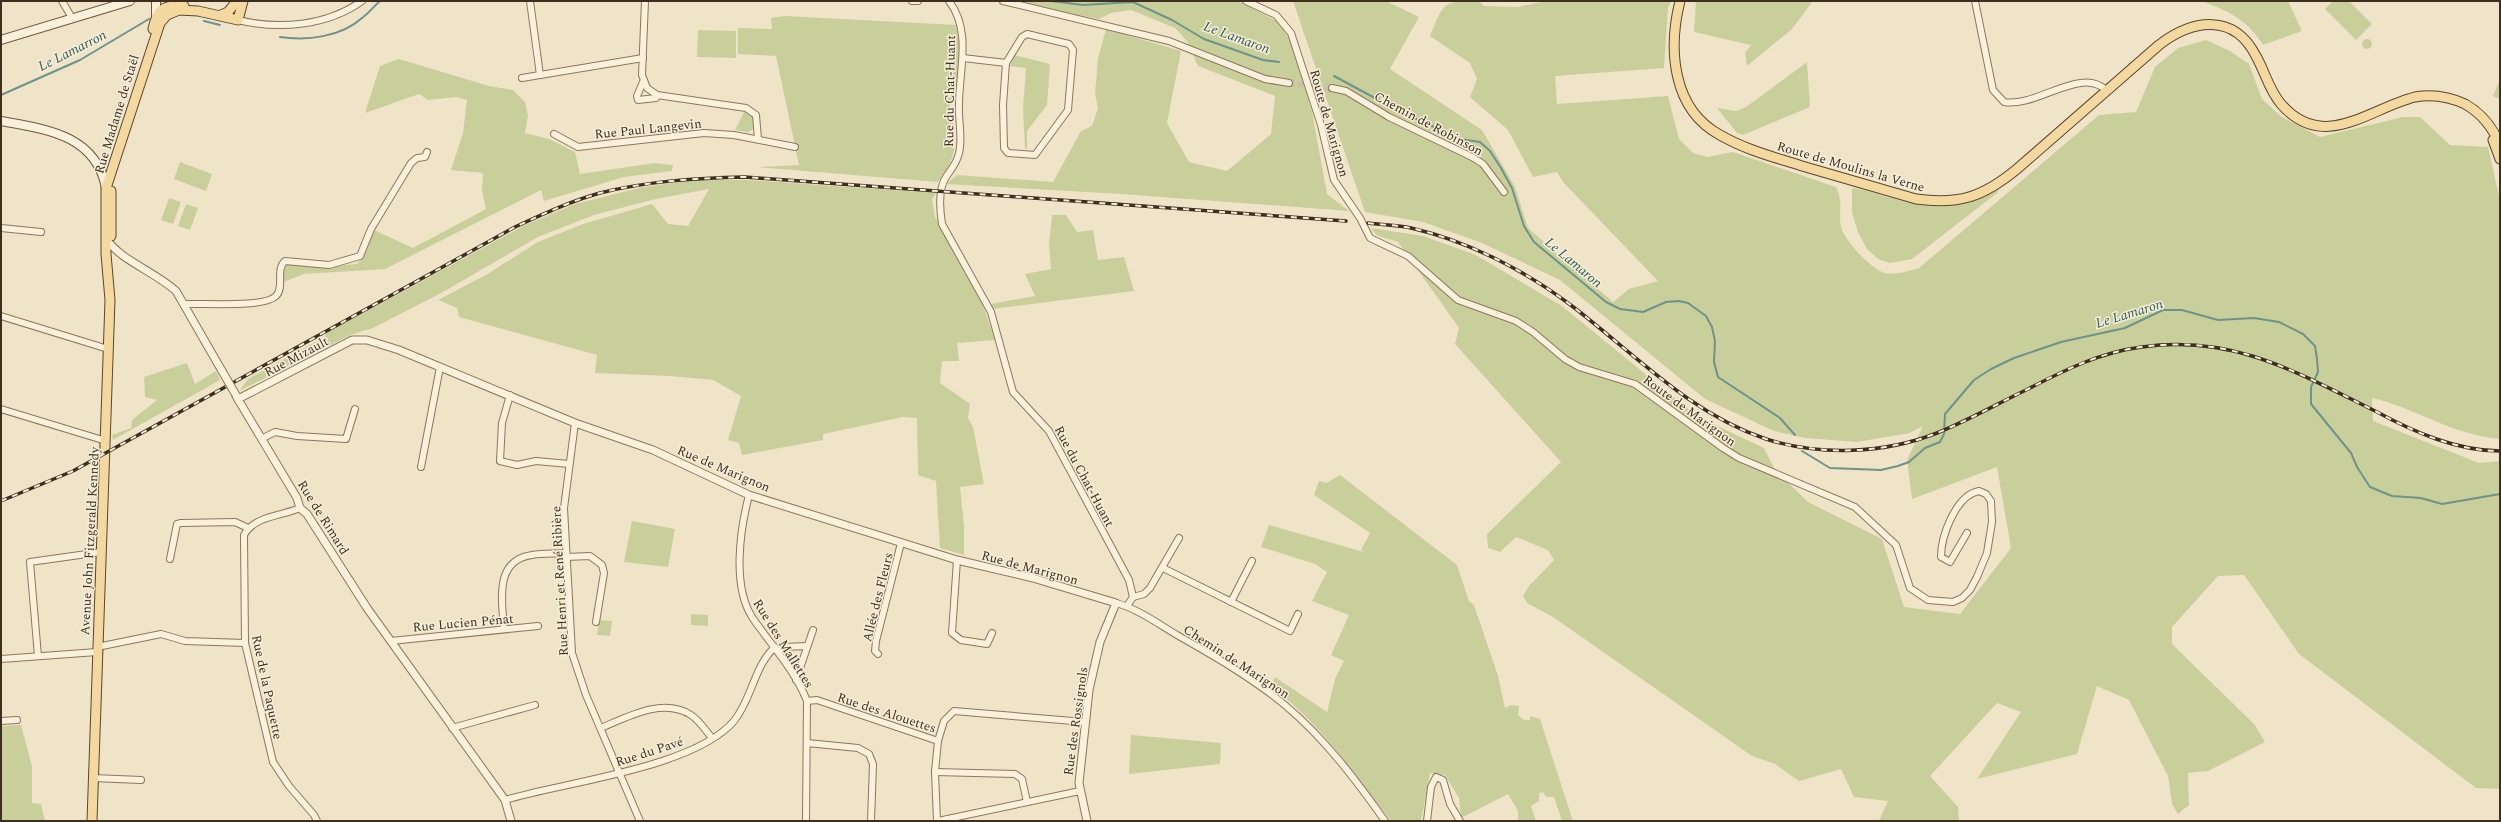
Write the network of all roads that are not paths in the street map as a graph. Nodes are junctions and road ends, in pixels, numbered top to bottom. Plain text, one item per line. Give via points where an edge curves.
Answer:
1 (62, 1) edge
2 (130, 1) edge
3 (156, 1) edge
4 (237, 1) edge
5 (243, 1) edge
6 (362, 1) edge
7 (530, 1) edge
8 (645, 1) edge
9 (912, 1) edge
10 (918, 1) edge
11 (949, 1) edge
12 (1003, 1) edge
13 (1246, 1) edge
14 (1680, 1) edge
15 (1975, 1) edge
16 (172, 6) edge
17 (198, 11) junction
18 (156, 14) junction
19 (220, 15) junction
20 (72, 18) junction
21 (238, 20) junction
22 (1, 40) edge
23 (151, 48) junction
24 (643, 58) junction
25 (963, 58) junction
26 (1006, 63) junction
27 (540, 75) junction
28 (522, 78) dead end
29 (643, 82) junction
30 (1289, 83) tunnel mouth
31 (1332, 88) tunnel mouth
32 (2107, 91) junction
33 (658, 96) junction
34 (2390, 107) junction
35 (1, 121) edge
36 (554, 134) dead end
37 (758, 139) junction
38 (2500, 145) edge
39 (795, 147) dead end
40 (427, 152) dead end
41 (2500, 159) edge
42 (99, 165) junction
43 (113, 171) junction
44 (106, 188) junction
45 (1504, 192) dead end
46 (1, 228) edge
47 (41, 232) dead end
48 (108, 242) junction
49 (184, 304) junction
50 (1, 316) edge
51 (367, 340) joint
52 (108, 349) junction
53 (440, 367) junction
54 (510, 395) junction
55 (237, 397) junction
56 (1, 409) edge
57 (355, 409) dead end
58 (575, 423) junction
59 (261, 439) junction
60 (106, 441) junction
61 (570, 464) junction
62 (421, 467) dead end
63 (749, 495) junction
64 (300, 508) junction
65 (248, 528) junction
66 (1967, 533) dead end
67 (1179, 538) dead end
68 (901, 543) junction
69 (101, 552) junction
70 (566, 555) junction
71 (170, 559) dead end
72 (957, 560) junction
73 (1252, 561) dead end
74 (1163, 568) junction
75 (1133, 597) junction
76 (1231, 602) junction
77 (1116, 603) junction
78 (1127, 606) junction
79 (1298, 614) dead end
80 (596, 622) dead end
81 (538, 626) dead end
82 (504, 629) junction
83 (813, 630) dead end
84 (992, 633) dead end
85 (391, 641) junction
86 (245, 642) junction
87 (807, 646) junction
88 (97, 649) junction
89 (776, 649) junction
90 (878, 654) dead end
91 (38, 656) junction
92 (1, 659) edge
93 (796, 680) junction
94 (807, 701) junction
95 (535, 705) dead end
96 (17, 720) dead end
97 (1, 721) edge
98 (1085, 722) junction
99 (452, 728) junction
100 (600, 728) junction
101 (712, 738) junction
102 (938, 740) junction
103 (807, 743) junction
104 (620, 772) junction
105 (935, 772) junction
106 (94, 778) junction
107 (141, 780) dead end
108 (1080, 791) junction
109 (504, 800) junction
110 (1027, 802) junction
111 (92, 821) edge
112 (316, 821) edge
113 (511, 821) edge
114 (640, 821) edge
115 (806, 821) edge
116 (871, 821) edge
117 (938, 821) edge
118 (1087, 821) edge
119 (1385, 821) edge
120 (1427, 821) edge
121 (1460, 821) edge

1 - 20 street
2 - 20 main road
3 - 18 main road
4 - 19 main road via 228,12
5 - 21 main road
6 - 21 street via 333,16 302,24 272,26
7 - 27 street
8 - 24 street
9 - 10 street
11 - 25 street, Rue du Chat-Huant via 962,32
12 - 30 street via 1169,40 1265,79
13 - 66 street, Route de Marignon via 1276,15 1291,33 1321,125 1334,180 1360,218 1370,238 1408,256 1458,300 1516,322 1579,367 1635,384 1739,458 1855,507 1896,545 1910,588 1928,600 1953,602 1962,598 1977,577 1987,553 1992,522 1991,501 1986,494 1979,491 1965,497 1946,525 1941,557 1950,562
14 - 32 main road, Route de Moulins la Verne via 1673,46 1674,63 1686,99 1705,124 1719,135 1760,153 1916,199 1958,201 1992,187 2017,169
15 - 32 street via 1993,90 2004,102 2034,100 2063,87 2086,82 2099,84
16 - 17 main road
16 - 17 main road via 184,6
16 - 18 main road
16 - 23 main road, Rue Madame de Staël via 162,21
17 - 19 main road
18 - 23 main road, Rue Madame de Staël
19 - 21 main road
20 - 22 main road
23 - 43 main road, Rue Madame de Staël
24 - 27 street
24 - 29 street
25 - 26 street
25 - 75 street, Rue du Chat-Huant via 959,86 960,152 943,182 940,212 942,224 991,312 1013,392 1049,431 1129,580
26 - 26 street via 1003,105 1004,148 1008,153 1035,154 1068,110 1073,50 1069,44 1027,34 1022,37
27 - 28 street
29 - 33 street
29 - 33 street via 637,96 638,100
31 - 45 street, Chemin de Robinson via 1346,91 1389,117 1472,157 1483,164
32 - 34 main road, Route de Moulins la Verne via 2165,40 2190,27 2216,25 2240,36 2256,56 2277,99 2288,111 2304,121 2319,125 2342,125
33 - 37 street via 746,108 756,115
34 - 38 main road via 2420,96 2455,100 2480,116 2492,129
34 - 41 main road via 2428,100 2458,106 2483,124 2493,140
35 - 42 main road via 38,128 76,141
36 - 37 street, Rue Paul Langevin via 578,147 704,132
37 - 39 street, Rue Paul Langevin
40 - 49 street via 425,157 417,158 411,163 371,229 360,256 329,265 285,261 281,268 279,292 273,298 242,304
42 - 43 main road
42 - 44 main road
43 - 44 main road, Rue Madame de Staël
43 - 48 main road, Avenue John Fitzgerald Kennedy
44 - 48 main road, Avenue John Fitzgerald Kennedy
46 - 47 street
48 - 49 street, Rue de Rimard via 117,253 164,281
48 - 52 main road, Avenue John Fitzgerald Kennedy
49 - 55 street, Rue de Rimard, bridge
50 - 52 street
51 - 53 street, Rue de Marignon
51 - 55 street, Rue Mizault via 352,340
52 - 60 main road, Avenue John Fitzgerald Kennedy
53 - 54 street, Rue de Marignon
53 - 62 street
54 - 58 street, Rue de Marignon
54 - 61 street via 502,423 500,461 517,466 536,461
55 - 59 street, Rue de Rimard
56 - 60 street
57 - 59 street via 346,439 274,432
58 - 61 street, Rue Henri et René Ribière
58 - 63 street, Rue de Marignon via 653,450
59 - 64 street, Rue de Rimard via 297,498
60 - 69 main road, Avenue John Fitzgerald Kennedy
61 - 70 street, Rue Henri et René Ribière via 564,508
63 - 68 street, Rue de Marignon
63 - 89 street, Rue des Mallettes via 739,565 741,586 752,616
64 - 65 street via 257,522
64 - 85 street, Rue de Rimard via 307,514
65 - 71 street via 235,522 177,524
65 - 86 street, Rue de la Paquette via 244,535 243,547
67 - 74 street
68 - 72 street, Rue de Marignon
68 - 90 street, Allée des Fleurs via 876,641 875,651
69 - 88 main road, Avenue John Fitzgerald Kennedy
69 - 91 street via 30,562
70 - 80 street via 590,556 602,565 604,573
70 - 82 street via 531,555 519,559 510,566 503,577 501,590
70 - 100 street, Rue Henri et René Ribière via 572,653 580,681
72 - 77 street, Rue de Marignon via 1033,578
72 - 84 street via 952,633 962,640 986,644
73 - 76 street
74 - 75 street via 1144,594
74 - 76 street
75 - 78 street
76 - 79 street via 1290,631
77 - 78 street, Rue de Marignon
77 - 98 street, Rue des Rossignols via 1100,642
78 - 119 street, Chemin de Marignon via 1189,641 1286,706 1325,745 1362,788
81 - 82 street, Rue Lucien Pénat
82 - 85 street, Rue Lucien Pénat
83 - 87 street
85 - 99 street, Rue de Rimard
86 - 88 street via 185,641 161,634
86 - 112 street, Rue de la Paquette via 273,762
87 - 89 street
87 - 93 street
88 - 91 street
88 - 106 main road, Avenue John Fitzgerald Kennedy
89 - 93 street, Rue des Mallettes
89 - 101 street, Rue du Pavé via 763,662 745,704 734,721
91 - 92 street
93 - 94 street, Rue des Mallettes
94 - 102 street, Rue des Alouettes via 817,700
94 - 103 street, Rue des Mallettes
95 - 99 street
96 - 97 street
98 - 102 street, Rue des Alouettes via 954,711 944,721
98 - 108 street, Rue des Rossignols
99 - 109 street, Rue de Rimard
100 - 101 street via 641,712 668,708 691,715
100 - 104 street, Rue Henri et René Ribière
101 - 104 street, Rue du Pavé via 678,756
102 - 105 street
103 - 115 street, Rue des Mallettes
103 - 116 street via 858,748 869,754 873,764
104 - 109 street, Rue du Pavé
104 - 114 street, Rue Henri et René Ribière
105 - 110 street via 1016,774 1022,779
105 - 117 street
106 - 107 street
106 - 111 main road, Avenue John Fitzgerald Kennedy
108 - 110 street
108 - 118 street, Rue des Rossignols
109 - 113 street, Rue de Rimard
110 - 117 street
120 - 121 street via 1431,787 1436,777 1443,780 1450,804

